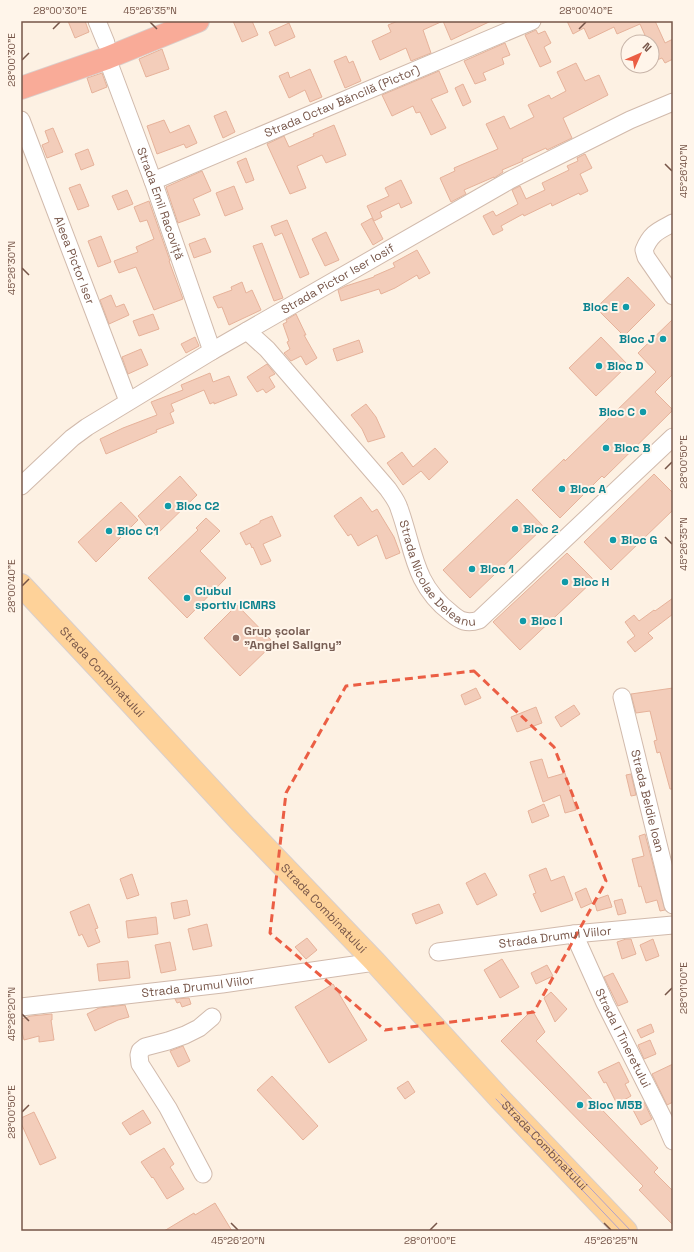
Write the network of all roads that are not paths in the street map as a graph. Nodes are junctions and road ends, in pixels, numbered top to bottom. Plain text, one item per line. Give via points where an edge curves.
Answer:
1 (97, 21) edge
2 (158, 21) edge
3 (198, 21) edge
4 (532, 21) edge
5 (106, 50) junction
6 (21, 72) edge
7 (21, 88) edge
8 (673, 102) edge
9 (21, 120) edge
10 (153, 181) junction
11 (673, 223) edge
12 (673, 296) edge
13 (247, 331) junction
14 (212, 351) junction
15 (128, 401) junction
16 (673, 437) edge
17 (21, 486) edge
18 (21, 585) edge
19 (622, 697) dead end
20 (673, 905) edge
21 (673, 925) edge
22 (574, 934) junction
23 (438, 952) dead end
24 (375, 962) junction
25 (21, 1007) edge
26 (212, 1017) dead end
27 (673, 1141) edge
28 (203, 1174) dead end
29 (626, 1231) edge

1 - 5 street, Strada Emil Racoviță
2 - 5 highway
3 - 5 highway
4 - 10 street, Strada Octav Băncilă (Pictor)
5 - 6 highway
5 - 7 highway
5 - 10 street, Strada Emil Racoviță
8 - 13 street, Strada Pictor Iser Iosif via 630,120 510,180
9 - 15 street, Aleea Pictor Iser
10 - 14 street, Strada Emil Racoviță
11 - 12 street via 654,234 644,250 646,257
13 - 14 street, Strada Pictor Iser Iosif
13 - 16 street, Strada Nicolae Deleanu via 266,349 388,489 399,507 416,565 426,587 443,608 463,621 471,623 479,620
14 - 15 street, Strada Pictor Iser Iosif
15 - 17 street, Strada Pictor Iser Iosif via 72,438
18 - 24 main road, Strada Combinatului
19 - 20 street, Strada Beldie Ioan
21 - 22 street, Strada Drumul Viilor
22 - 23 street, Strada Drumul Viilor
22 - 27 street, Strada I Tineretului
24 - 25 street, Strada Drumul Viilor via 222,984
24 - 29 main road, Strada Combinatului via 501,1100
26 - 28 street via 199,1028 145,1047 139,1056 140,1064 168,1108

